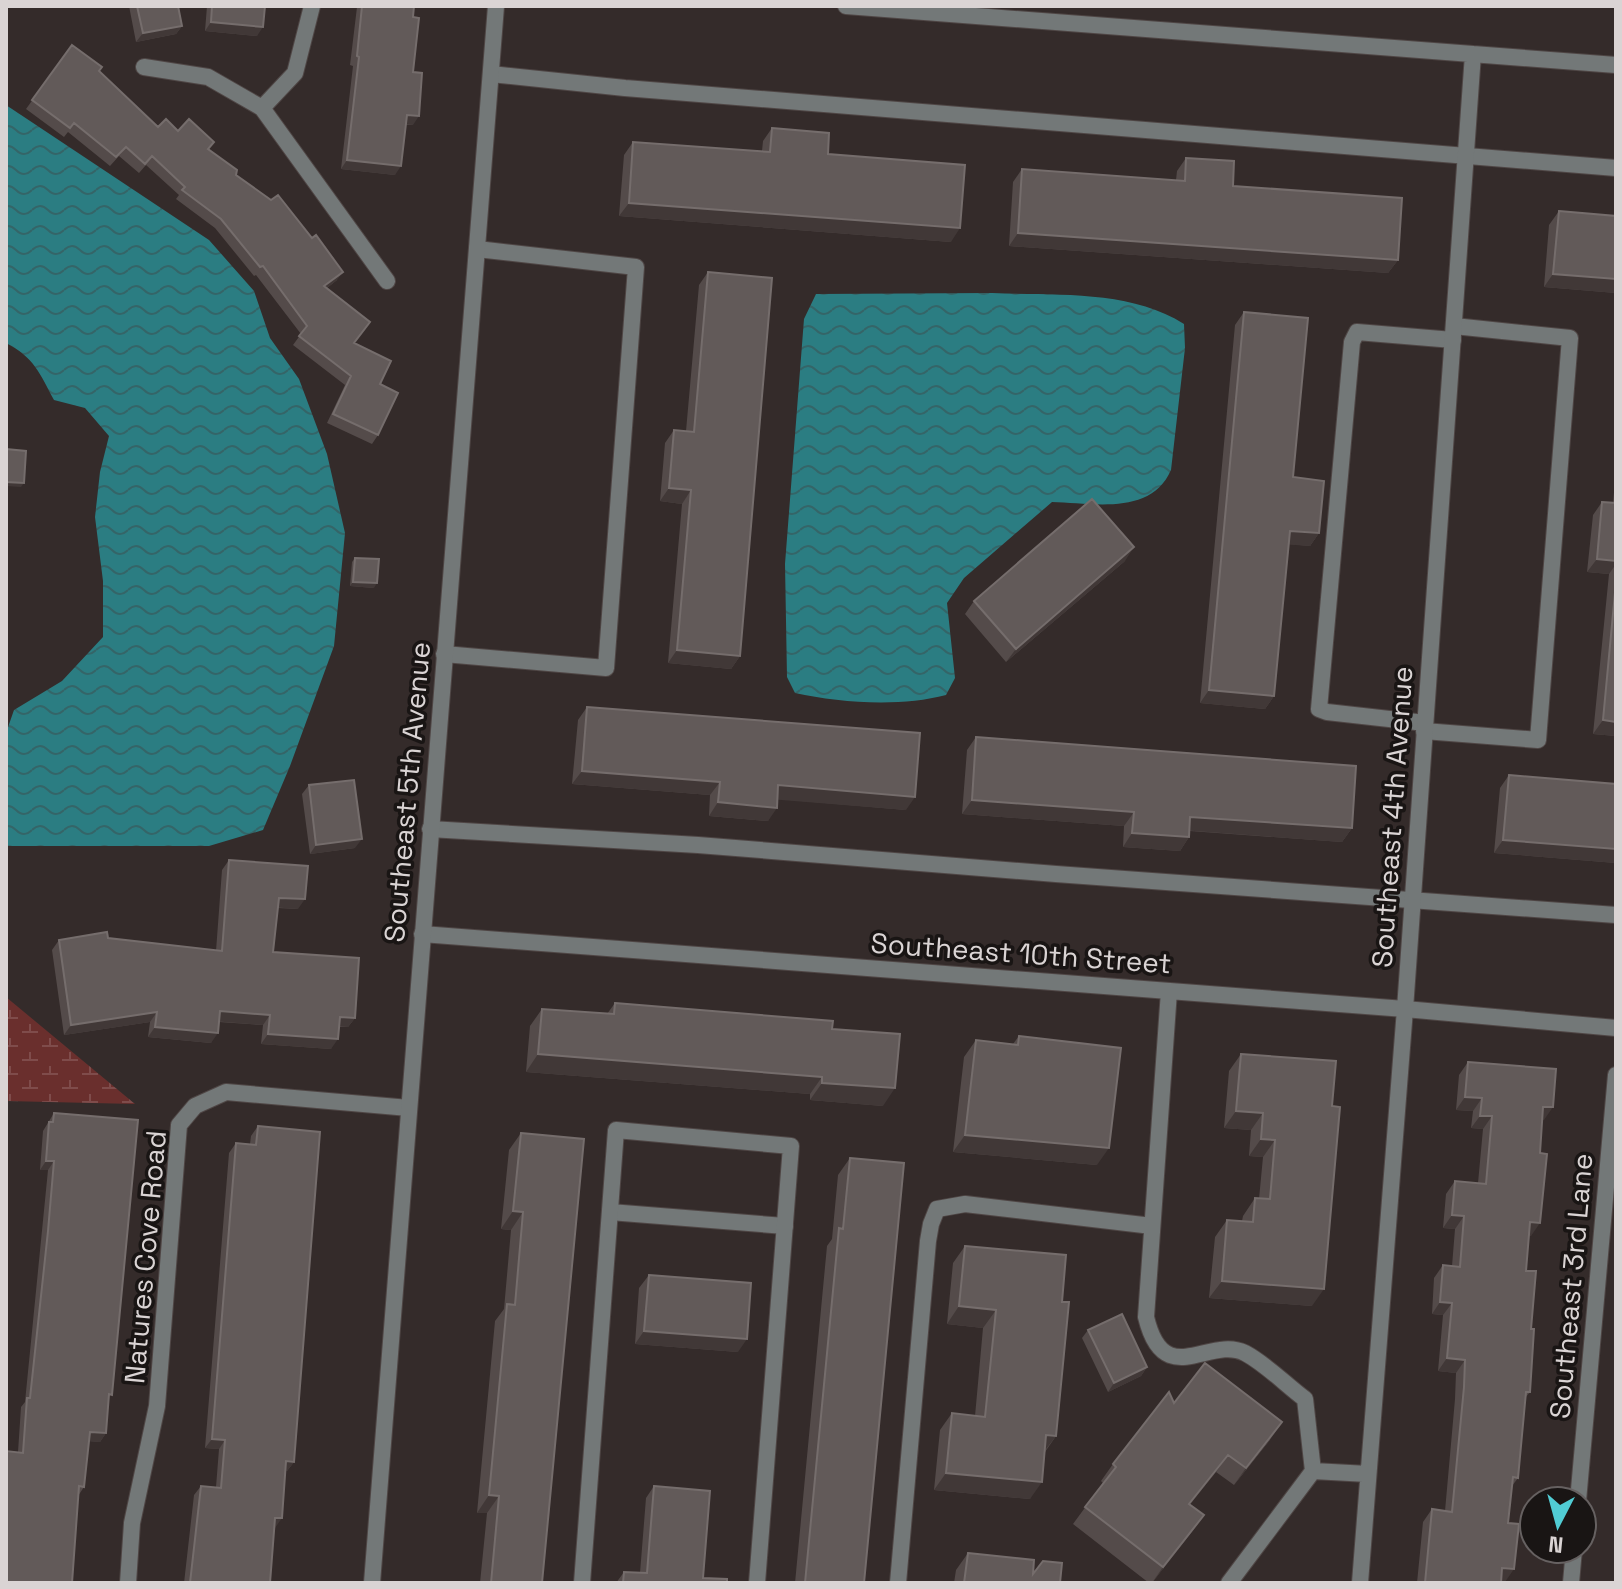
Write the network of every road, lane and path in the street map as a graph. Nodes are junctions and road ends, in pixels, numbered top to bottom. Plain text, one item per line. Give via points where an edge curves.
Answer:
1 (312, 6) edge
2 (496, 6) edge
3 (846, 6) edge
4 (1473, 54) junction
5 (1616, 65) edge
6 (144, 67) dead end
7 (491, 74) junction
8 (262, 108) junction
9 (1466, 156) junction
10 (1616, 168) edge
11 (477, 249) junction
12 (387, 281) dead end
13 (1453, 333) junction
14 (444, 654) junction
15 (1425, 727) junction
16 (430, 829) junction
17 (1412, 899) junction
18 (1616, 915) edge
19 (422, 934) junction
20 (1169, 991) junction
21 (1405, 1009) junction
22 (1616, 1028) edge
23 (1616, 1075) edge
24 (409, 1108) junction
25 (610, 1212) junction
26 (785, 1226) junction
27 (1152, 1226) junction
28 (1313, 1471) junction
29 (1368, 1474) junction
30 (1579, 1485) edge
31 (128, 1583) edge
32 (372, 1583) edge
33 (582, 1583) edge
34 (757, 1583) edge
35 (898, 1583) edge
36 (1229, 1583) edge
37 (1360, 1583) edge

1 - 8 street via 295,73
2 - 7 street, Southeast 5th Avenue
3 - 4 street
4 - 5 street
4 - 9 street, Southeast 4th Avenue
6 - 8 street via 208,77
7 - 9 street
7 - 11 street, Southeast 5th Avenue
8 - 12 street
9 - 10 street
9 - 13 street, Southeast 4th Avenue
11 - 14 street, Southeast 5th Avenue
11 - 14 street via 636,267 606,668
13 - 15 street, Southeast 4th Avenue
13 - 15 street via 1357,332 1352,342 1319,709
13 - 15 street via 1570,338 1538,740
14 - 16 street, Southeast 5th Avenue
15 - 17 street, Southeast 4th Avenue
16 - 17 street
16 - 19 street, Southeast 5th Avenue
17 - 18 street
17 - 21 street, Southeast 4th Avenue
19 - 20 street, Southeast 10th Street
19 - 24 street, Southeast 5th Avenue
20 - 21 street, Southeast 10th Street
20 - 27 street
21 - 22 street, Southeast 10th Street
21 - 29 street, Southeast 4th Avenue
23 - 30 street, Southeast 3rd Lane
24 - 31 street, Natures Cove Road via 226,1092 195,1106 179,1125 157,1406 132,1523
24 - 32 street, Southeast 5th Avenue
25 - 26 street
25 - 26 street via 616,1130 791,1146
25 - 33 street
26 - 34 street
27 - 28 street via 1146,1317 1151,1338 1168,1355 1197,1357 1230,1349 1246,1354 1305,1399
27 - 35 street via 965,1204 937,1209 928,1241
28 - 29 street
28 - 36 street
29 - 37 street, Southeast 4th Avenue

